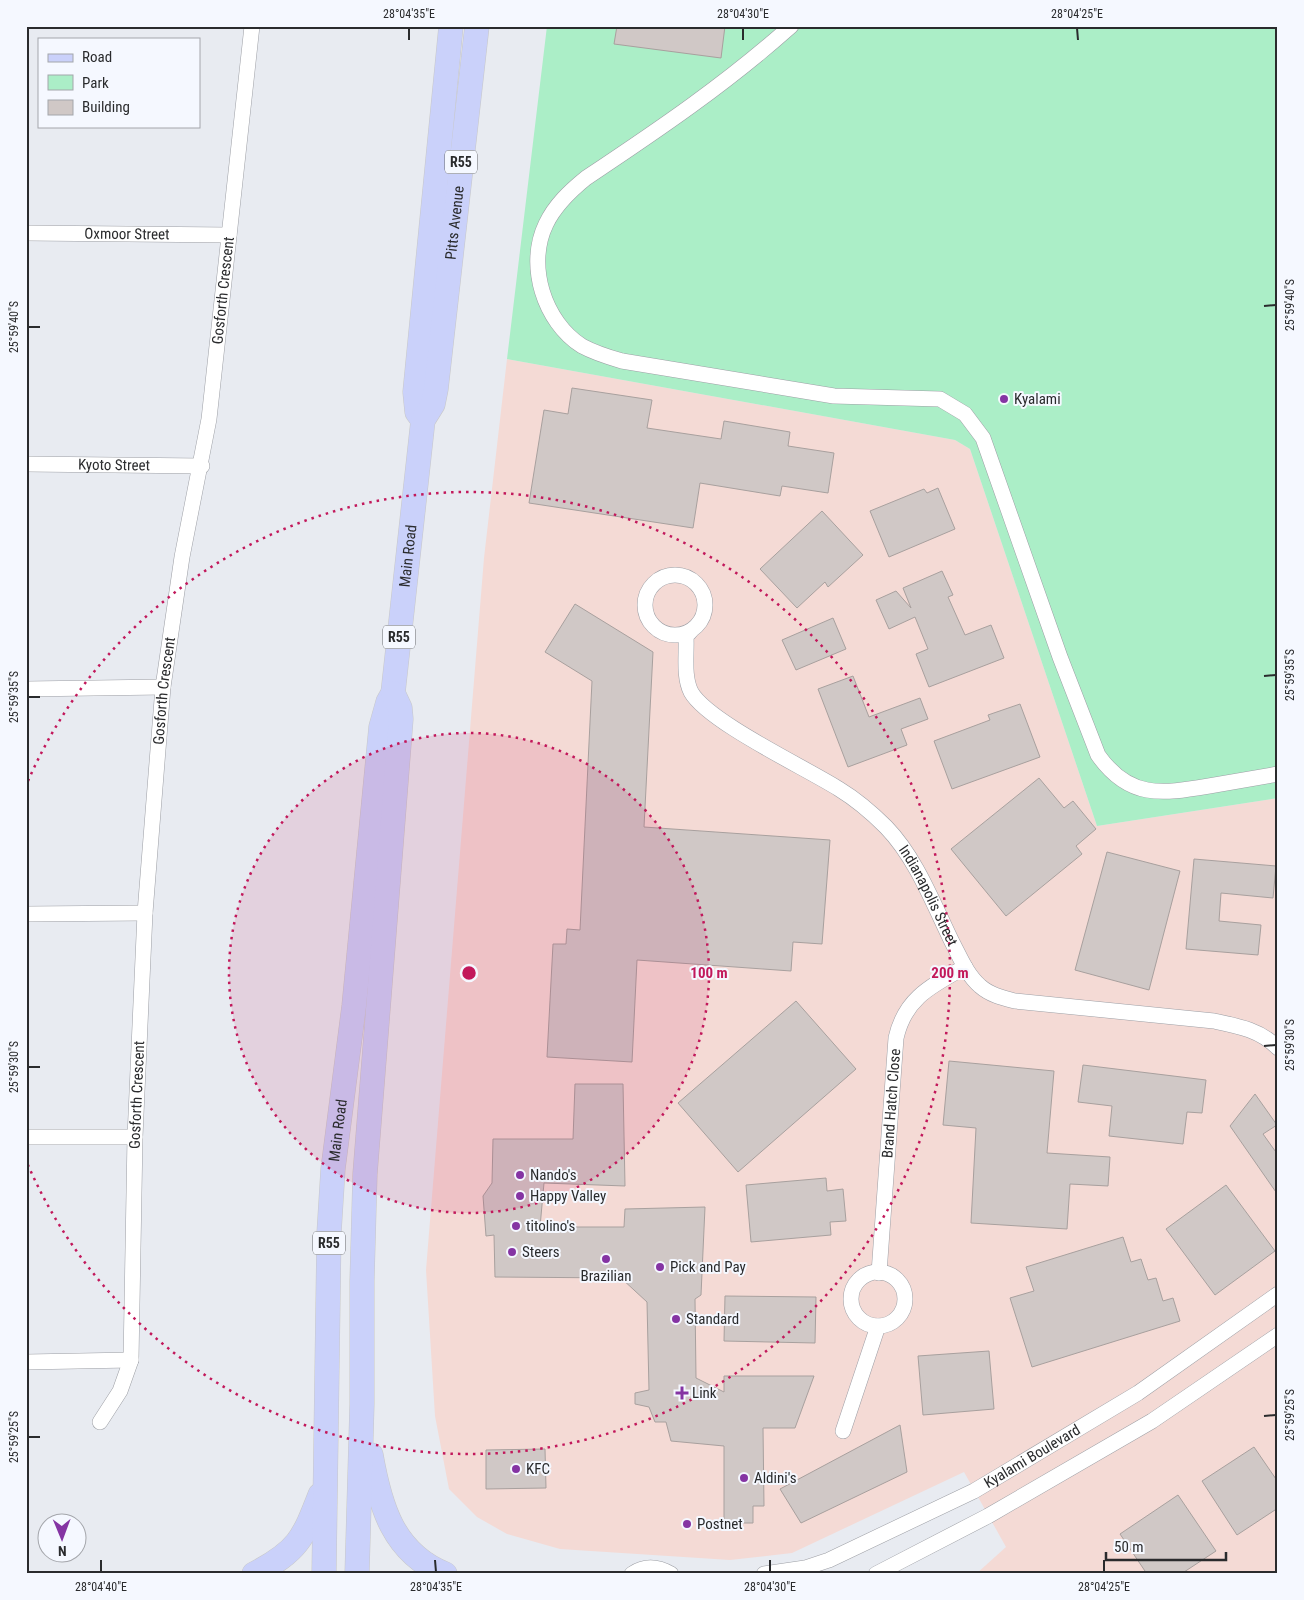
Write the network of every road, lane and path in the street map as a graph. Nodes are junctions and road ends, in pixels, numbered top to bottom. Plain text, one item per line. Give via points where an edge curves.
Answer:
1 (252, 26) edge
2 (450, 26) edge
3 (477, 26) edge
4 (791, 26) edge
5 (26, 233) edge
6 (229, 234) junction
7 (436, 298) junction
8 (26, 464) edge
9 (202, 466) junction
10 (690, 632) junction
11 (163, 687) junction
12 (26, 689) edge
13 (393, 693) junction
14 (1278, 774) edge
15 (26, 914) edge
16 (145, 914) junction
17 (965, 967) junction
18 (1278, 1048) edge
19 (26, 1137) edge
20 (135, 1137) junction
21 (878, 1272) junction
22 (1278, 1294) edge
23 (878, 1326) junction
24 (1278, 1335) edge
25 (131, 1360) junction
26 (26, 1362) edge
27 (362, 1404) junction
28 (100, 1422) dead end
29 (842, 1431) dead end
30 (325, 1482) junction
31 (254, 1574) edge
32 (324, 1574) edge
33 (357, 1574) edge
34 (445, 1574) edge
35 (632, 1574) edge
36 (671, 1574) edge
37 (764, 1574) edge
38 (876, 1574) edge

1 - 6 street, Gosforth Crescent
2 - 7 main road, Pitts Avenue / R55
3 - 7 main road, Pitts Avenue / R55
4 - 14 street via 710,95 586,178 557,206 546,225 539,265 544,301 553,317 581,345 622,361 834,396 919,397 940,399 953,405 965,414 983,438 1063,666 1098,755 1108,769 1137,788 1156,793
5 - 6 street, Oxmoor Street
6 - 9 street, Gosforth Crescent via 216,369
7 - 13 main road, Main Road / R55 via 415,392 417,412 423,420
8 - 9 street, Kyoto Street
9 - 11 street, Gosforth Crescent via 182,557
10 - 10 street via 672,636 655,628 649,620 646,611 648,592 660,579 679,575 688,577 702,590 706,608 698,626
10 - 17 street, Indianapolis Street via 686,636 686,680 700,703 720,720 840,789 867,809 909,856
11 - 12 street
11 - 16 street, Gosforth Crescent
13 - 27 main road, Main Road / R55 via 398,700 401,719 366,1174
13 - 30 main road, Main Road / R55 via 382,727 354,1006 333,1169 328,1243
15 - 16 street
16 - 20 street, Gosforth Crescent
17 - 18 street, Indianapolis Street via 980,986 995,996 1015,1001 1214,1021 1262,1035
17 - 21 street, Brand Hatch Close via 918,996 900,1022 896,1038
19 - 20 street
20 - 25 street, Gosforth Crescent
21 - 23 street via 887,1274 900,1284 905,1300 904,1308 894,1321
21 - 23 street via 862,1277 856,1283 851,1299 856,1315 862,1321
22 - 37 street, Kyalami Boulevard via 1138,1393 974,1491 829,1560 805,1568
23 - 29 street
24 - 38 street, Kyalami Boulevard via 1152,1421 988,1516
25 - 26 street
25 - 28 street, Gosforth Crescent via 120,1391
27 - 33 main road, Main Road / R55
27 - 34 main road via 379,1496 390,1526 417,1557
30 - 31 main road via 302,1539 290,1553
30 - 32 main road, Main Road / R55
35 - 36 street via 652,1567 662,1568

